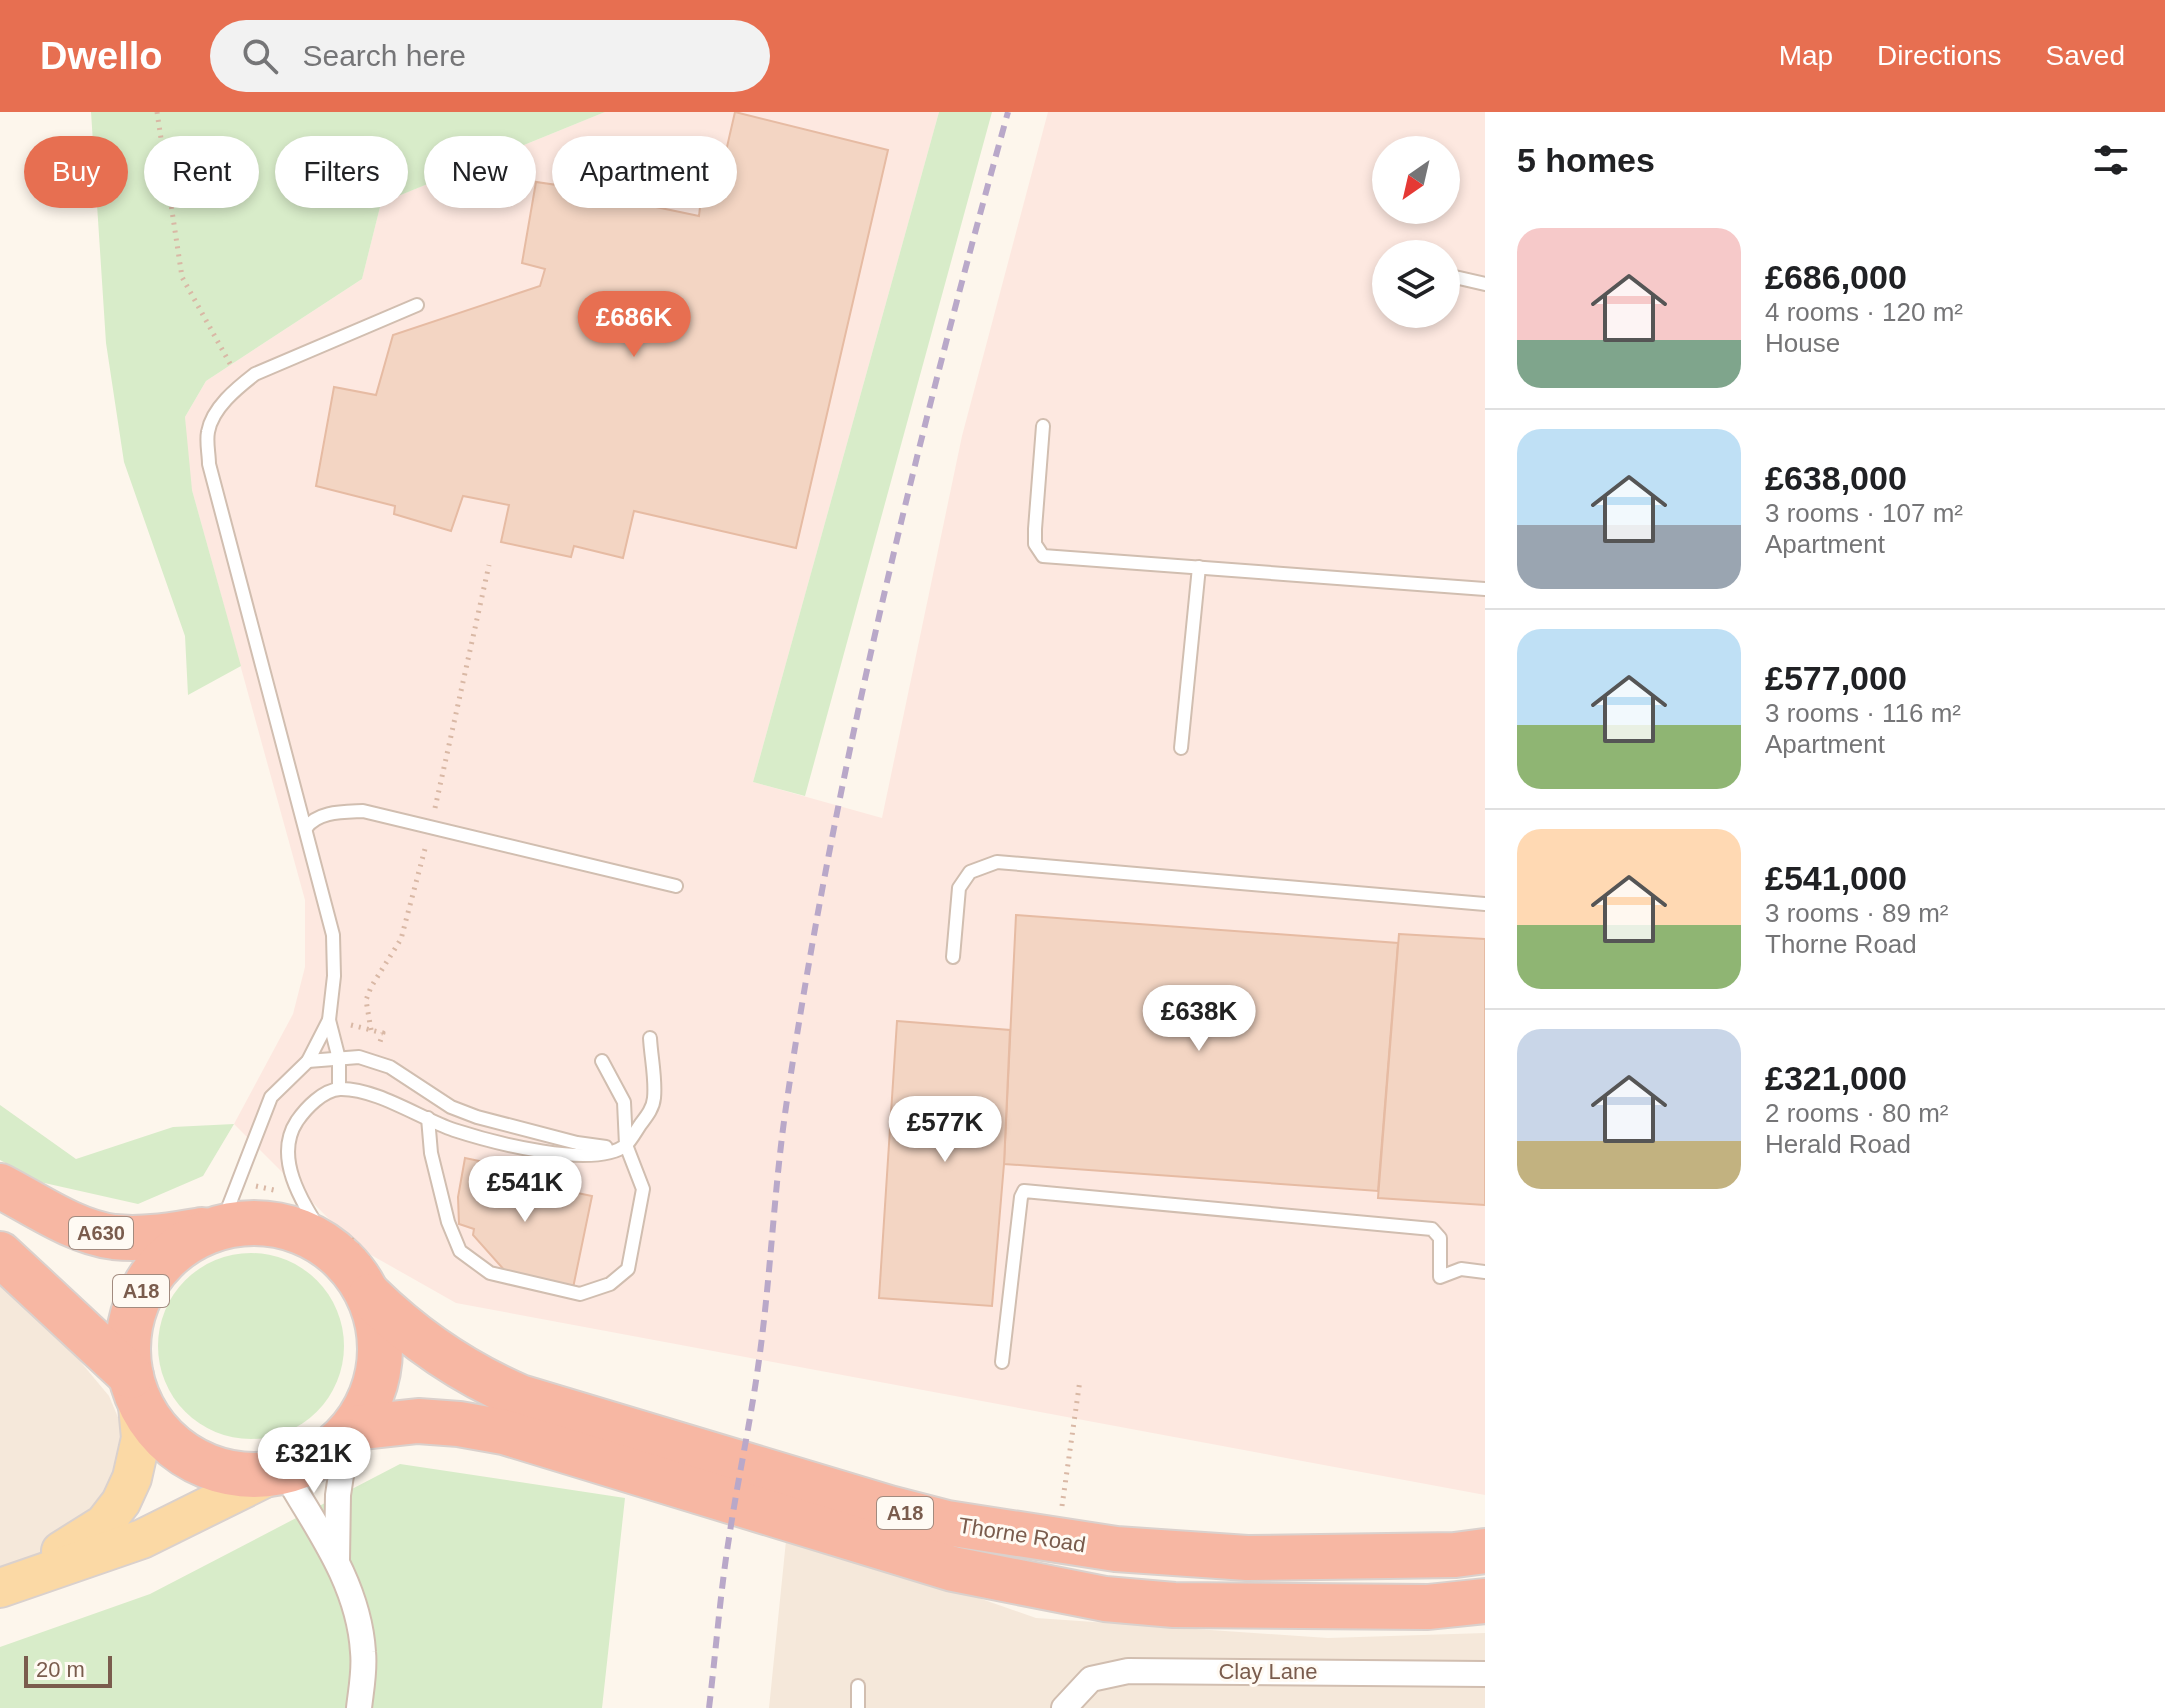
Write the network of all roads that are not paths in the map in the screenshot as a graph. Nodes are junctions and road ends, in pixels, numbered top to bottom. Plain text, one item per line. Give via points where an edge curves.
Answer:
1 (1460, 278) edge
2 (1485, 284) edge
3 (417, 305) dead end
4 (1043, 426) dead end
5 (1199, 567) junction
6 (1485, 589) edge
7 (1181, 748) dead end
8 (306, 828) junction
9 (676, 886) dead end
10 (1485, 904) edge
11 (953, 957) dead end
12 (329, 1020) junction
13 (650, 1038) dead end
14 (339, 1059) junction
15 (308, 1061) junction
16 (602, 1061) dead end
17 (339, 1089) junction
18 (428, 1118) junction
19 (626, 1145) junction
20 (0, 1186) edge
21 (216, 1227) junction
22 (336, 1238) junction
23 (0, 1254) edge
24 (1485, 1272) edge
25 (374, 1283) junction
26 (1002, 1362) dead end
27 (134, 1386) junction
28 (350, 1432) junction
29 (278, 1473) junction
30 (1485, 1551) edge
31 (337, 1560) junction
32 (4, 1586) edge
33 (1485, 1601) edge
34 (1485, 1674) edge
35 (858, 1686) dead end
36 (359, 1708) edge
37 (858, 1708) edge
38 (1064, 1708) edge

1 - 2 lane
3 - 8 lane via 255,374 218,410 208,431 209,464
4 - 5 lane via 1035,544 1043,556
5 - 6 lane
5 - 7 lane
8 - 9 lane via 312,820 336,812 363,811
8 - 12 lane via 333,935
10 - 11 lane via 997,862 970,872 959,888
12 - 14 lane
12 - 15 lane
13 - 19 lane via 655,1097
14 - 15 lane
14 - 17 lane
14 - 19 lane via 359,1057 390,1067 451,1107 477,1117 577,1143
15 - 21 lane via 271,1097 239,1183
16 - 19 lane via 624,1102
17 - 18 lane
17 - 22 lane via 321,1096 303,1113 291,1130 287,1153 301,1196
18 - 19 lane via 453,1130 553,1155 603,1153
18 - 19 lane via 431,1153 460,1251 490,1273 580,1294 610,1284 628,1269 643,1189
20 - 21 highway, A630 via 67,1222 111,1236 155,1238
21 - 22 highway, A18 via 266,1222
21 - 27 highway, A18 via 182,1244 142,1289 127,1351
22 - 25 highway, A18
23 - 27 highway
24 - 26 lane via 1461,1269 1440,1277 1440,1238 1432,1229 1024,1191
25 - 28 highway, A18 via 381,1364 368,1407
25 - 30 highway, Thorne Road / A18 via 417,1338 520,1397 920,1517 1116,1549 1247,1558
27 - 29 highway, A18 via 152,1424 174,1447 211,1467 243,1475
27 - 32 main road, A18 via 141,1438 121,1502 104,1524
28 - 29 highway, A18 via 315,1460
28 - 31 street via 338,1495
28 - 33 highway, Thorne Road / A18 via 418,1421 504,1432 953,1569 1105,1599 1380,1607
29 - 31 street
29 - 32 main road, A18 via 142,1539
31 - 36 street via 364,1652
34 - 38 street, Clay Lane via 1128,1671 1091,1679
35 - 37 lane

